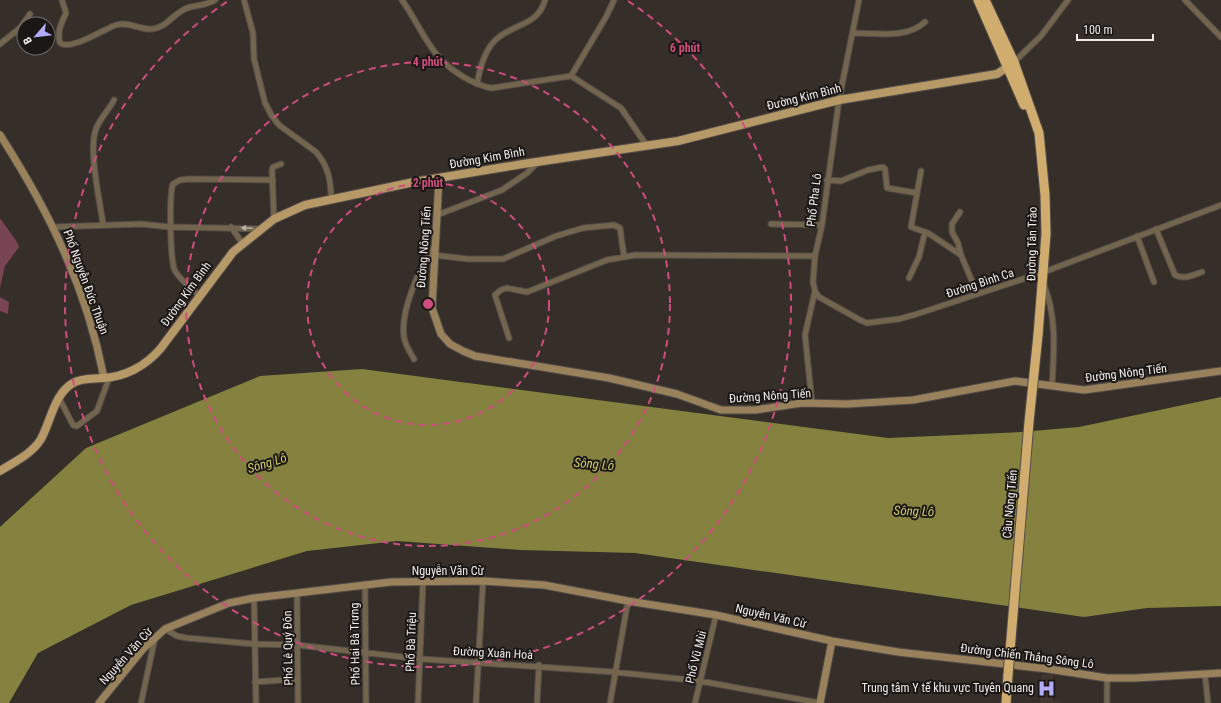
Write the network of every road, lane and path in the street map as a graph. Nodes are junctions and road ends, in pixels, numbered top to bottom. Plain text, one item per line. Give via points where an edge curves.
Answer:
1 (62, 0) edge
2 (215, 0) edge
3 (244, 0) edge
4 (402, 0) edge
5 (545, 0) edge
6 (614, 0) edge
7 (859, 0) edge
8 (978, 0) edge
9 (985, 0) edge
10 (1068, 0) edge
11 (1185, 0) edge
12 (30, 14) dead end
13 (925, 22) dead end
14 (853, 33) junction
15 (1221, 37) edge
16 (0, 44) edge
17 (1011, 65) junction
18 (571, 76) junction
19 (477, 84) junction
20 (114, 100) dead end
21 (839, 100) junction
22 (0, 136) edge
23 (647, 146) junction
24 (540, 161) junction
25 (281, 164) dead end
26 (523, 164) junction
27 (528, 171) junction
28 (921, 172) dead end
29 (439, 178) junction
30 (273, 180) junction
31 (827, 180) junction
32 (917, 193) junction
33 (331, 200) junction
34 (1221, 205) edge
35 (960, 212) dead end
36 (437, 215) junction
37 (274, 219) junction
38 (103, 224) junction
39 (771, 224) dead end
40 (822, 225) junction
41 (54, 227) junction
42 (170, 227) junction
43 (232, 227) junction
44 (262, 229) junction
45 (1156, 229) junction
46 (925, 232) junction
47 (1137, 236) junction
48 (243, 244) junction
49 (435, 245) junction
50 (434, 255) junction
51 (815, 256) junction
52 (960, 256) junction
53 (624, 257) junction
54 (1044, 272) junction
55 (1202, 272) dead end
56 (909, 278) dead end
57 (1154, 282) dead end
58 (1043, 284) junction
59 (815, 291) junction
60 (976, 293) junction
61 (200, 296) junction
62 (1038, 335) joint
63 (509, 338) dead end
64 (414, 359) dead end
65 (1221, 371) edge
66 (107, 378) junction
67 (1052, 385) junction
68 (59, 398) junction
69 (812, 403) junction
70 (0, 470) edge
71 (423, 581) junction
72 (483, 581) junction
73 (365, 584) junction
74 (297, 593) junction
75 (254, 598) junction
76 (628, 601) junction
77 (716, 615) junction
78 (165, 629) junction
79 (155, 638) junction
80 (832, 641) junction
81 (254, 644) junction
82 (298, 645) junction
83 (365, 652) junction
84 (421, 659) junction
85 (478, 662) junction
86 (539, 665) junction
87 (614, 672) junction
88 (1221, 673) edge
89 (1205, 675) junction
90 (1107, 678) junction
91 (298, 679) junction
92 (700, 681) junction
93 (255, 682) junction
94 (99, 703) edge
95 (141, 703) edge
96 (256, 703) edge
97 (298, 703) edge
98 (366, 703) edge
99 (418, 703) edge
100 (476, 703) edge
101 (537, 703) edge
102 (610, 703) edge
103 (694, 703) edge
104 (820, 703) edge
105 (1006, 703) edge
106 (1107, 703) edge
107 (1208, 703) edge

1 - 2 street via 66,12 60,22 59,39 64,45 75,44 119,24 154,29 166,24 183,10
3 - 33 street via 253,33 254,59 265,103 279,125 321,158 331,180
4 - 19 street via 438,59 455,73
5 - 19 street via 538,15 492,43
6 - 18 street
7 - 14 street, Phố Pha Lô
8 - 17 highway, Đường Tân Trào
9 - 17 highway, Đường Tân Trào
10 - 17 street via 1042,36
11 - 15 street
12 - 16 street via 20,28
13 - 14 street via 917,29 907,32
14 - 21 street, Phố Pha Lô
17 - 21 main road, Đường Kim Bình via 997,74
17 - 54 highway, Đường Tân Trào via 1039,133 1045,196
18 - 19 street via 492,88
18 - 23 street via 621,108
20 - 38 street via 94,135 94,155
21 - 23 main road, Đường Kim Bình via 692,138
21 - 31 street, Phố Pha Lô
22 - 41 street, Phố Nguyễn Đức Thuận via 28,179
23 - 24 main road, Đường Kim Bình
24 - 26 main road, Đường Kim Bình
24 - 27 street
25 - 30 street via 273,167
26 - 27 street
26 - 29 main road, Đường Kim Bình
27 - 36 street via 502,190
28 - 32 street
29 - 33 main road, Đường Kim Bình
29 - 36 street, Đường Nông Tiến
30 - 37 street
30 - 42 street via 176,181 172,186
31 - 32 street via 841,181 883,167 887,188
31 - 40 street, Phố Pha Lô
32 - 46 street via 911,227
33 - 37 main road, Đường Kim Bình via 305,205
34 - 45 street, Đường Bình Ca
35 - 52 street via 952,228
36 - 49 street, Đường Nông Tiến
37 - 44 main road, Đường Kim Bình
38 - 41 street
38 - 42 street
39 - 40 street
40 - 51 street, Phố Pha Lô
41 - 66 street, Phố Nguyễn Đức Thuận via 84,304
42 - 43 street
42 - 61 street via 174,269
44 -> 43 street
43 - 48 street
44 - 48 main road, Đường Kim Bình
45 - 47 street, Đường Bình Ca
45 - 55 street via 1175,275 1186,277
46 - 52 street
46 - 56 street via 919,257
47 - 54 street, Đường Bình Ca
47 - 57 street
48 - 61 main road, Đường Kim Bình via 223,263
49 - 50 street, Đường Nông Tiến
49 - 64 street via 420,270 403,323 404,338
50 - 53 street via 468,259 504,259 556,236 583,228 614,224 620,228
50 - 69 street, Đường Nông Tiến via 431,295 435,321 441,334 450,344 475,356 609,378 677,394 721,410 755,410
51 - 53 street via 722,254
51 - 59 street, Phố Pha Lô
52 - 60 street
53 - 63 street via 607,260 527,292 507,288 497,292 496,302
54 - 58 highway, Đường Tân Trào
54 - 60 street, Đường Bình Ca
58 - 62 highway, Đường Tân Trào
58 - 67 street via 1053,324
59 - 60 street, Đường Bình Ca via 820,297 855,319 867,323 899,319
59 - 69 street, Phố Pha Lô via 805,335
61 - 66 main road, Đường Kim Bình via 156,354 124,375
62 - 105 highway, Cầu Nông Tiến, bridge via 1028,422
65 - 67 street, Đường Nông Tiến via 1084,390
66 - 68 main road, Đường Kim Bình via 80,380 68,387
66 - 68 street via 97,411 77,426 73,425
67 - 69 street, Đường Nông Tiến via 1015,381 913,400 847,404
68 - 70 main road, Đường Kim Bình via 41,439 20,459
71 - 72 street, Nguyễn Văn Cừ
71 - 73 street, Nguyễn Văn Cừ
71 - 84 street, Phố Bà Triệu
72 - 76 street, Nguyễn Văn Cừ via 544,585
72 - 85 street
73 - 74 street, Nguyễn Văn Cừ
73 - 83 street, Phố Hai Bà Trưng
74 - 75 street, Nguyễn Văn Cừ
74 - 82 street, Phố Lê Quý Đôn
75 - 78 street, Nguyễn Văn Cừ via 229,603
75 - 81 street
76 - 77 street, Nguyễn Văn Cừ
76 - 87 street
77 - 80 street, Nguyễn Văn Cừ
77 - 92 street, Phố Vũ Mùi
78 - 79 street, Nguyễn Văn Cừ
78 - 81 street, Đường Xuân Hoà via 187,638
79 - 94 street, Nguyễn Văn Cừ via 123,672
79 - 95 street
80 - 90 street, Đường Chiến Thắng Sông Lô via 898,652
80 - 104 street
81 - 82 street, Đường Xuân Hoà
81 - 93 street
82 - 83 street, Đường Xuân Hoà
82 - 91 street, Phố Lê Quý Đôn
83 - 84 street, Đường Xuân Hoà
83 - 98 street, Phố Hai Bà Trưng
84 - 85 street, Đường Xuân Hoà
84 - 99 street, Phố Bà Triệu
85 - 86 street, Đường Xuân Hoà
85 - 100 street
86 - 87 street, Đường Xuân Hoà
86 - 101 street
87 - 92 street, Đường Xuân Hoà
87 - 102 street
88 - 89 street, Đường Chiến Thắng Sông Lô
89 - 90 street, Đường Chiến Thắng Sông Lô
89 - 107 street
90 - 106 street
91 - 93 street
91 - 97 street, Phố Lê Quý Đôn
92 - 103 street, Phố Vũ Mùi
92 - 104 street, Đường Xuân Hoà
93 - 96 street

